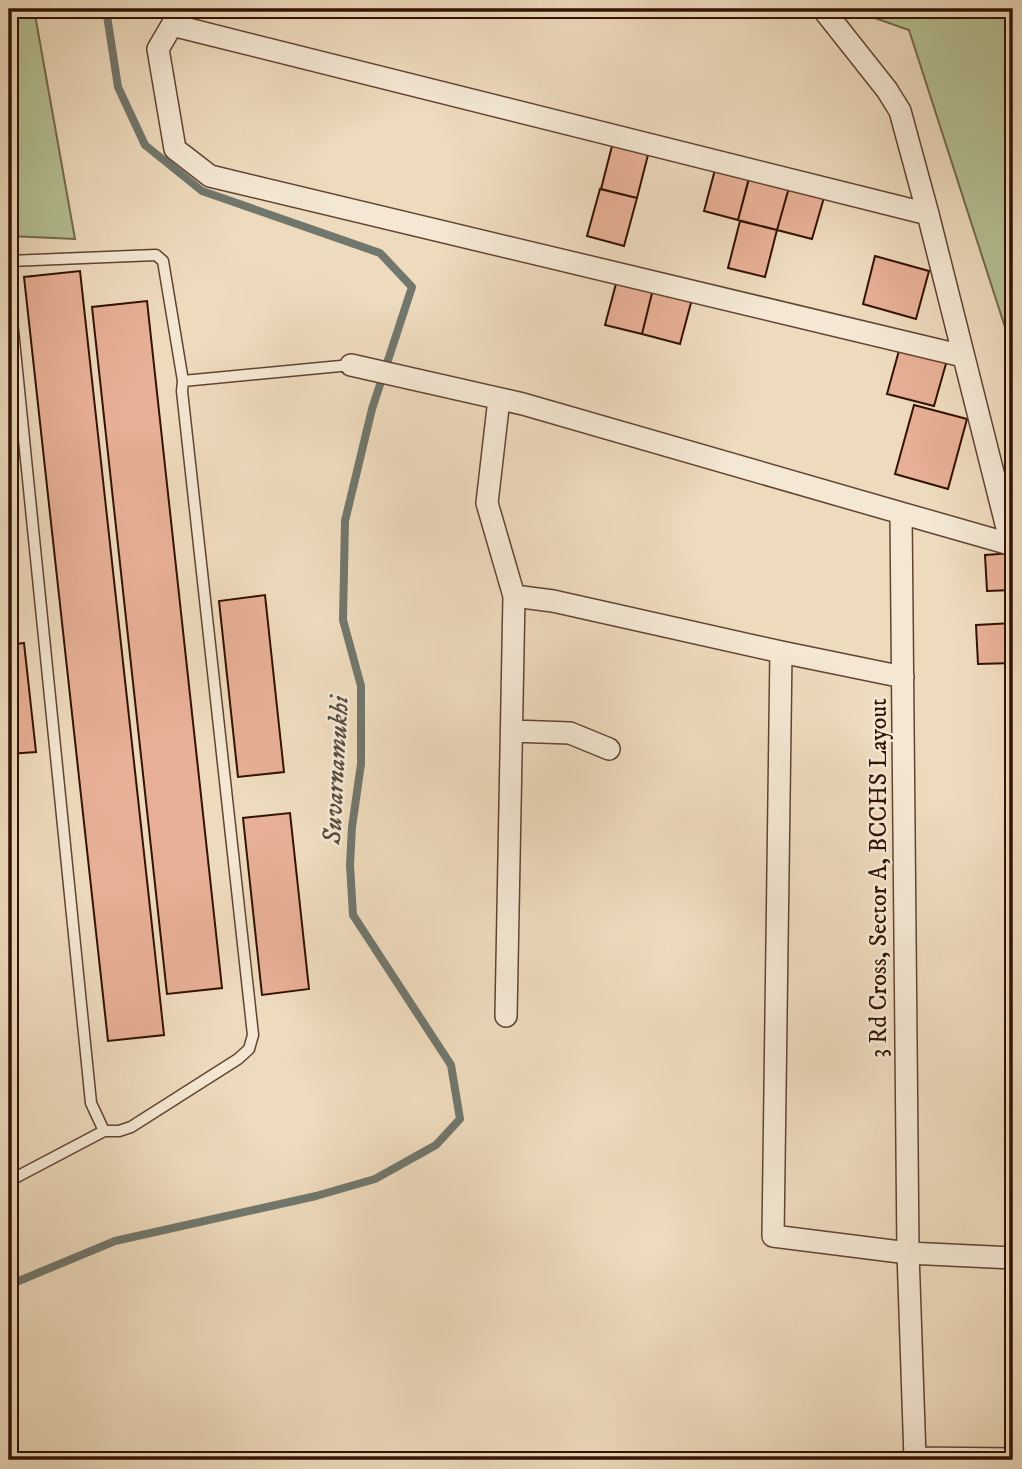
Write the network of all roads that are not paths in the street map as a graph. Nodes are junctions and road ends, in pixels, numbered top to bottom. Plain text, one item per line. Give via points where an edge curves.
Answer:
1 (826, 13) dead end
2 (928, 214) junction
3 (9, 261) edge
4 (9, 292) edge
5 (963, 356) junction
6 (359, 366) joint
7 (183, 381) junction
8 (499, 399) junction
9 (901, 513) junction
10 (1012, 544) edge
11 (514, 596) junction
12 (780, 652) junction
13 (903, 677) junction
14 (512, 731) junction
15 (609, 749) dead end
16 (506, 1016) dead end
17 (104, 1131) junction
18 (9, 1181) edge
19 (908, 1253) junction
20 (1013, 1258) edge
21 (915, 1459) edge
22 (1013, 1459) edge

1 - 2 street via 900,111
2 - 5 street
2 - 5 street via 172,25 158,49 175,149 210,176
3 - 7 lane via 160,257
4 - 17 lane via 90,1103
5 - 10 street
6 - 7 lane
6 - 8 street
7 - 17 lane via 253,1035 249,1049 238,1059 131,1127
8 - 9 street
8 - 11 street via 487,503
9 - 10 street
9 - 13 street, 3 Rd Cross, Sector A, BCCHS Layout
11 - 12 street
11 - 14 street
12 - 13 street
12 - 19 street via 773,1236
13 - 19 street, 3 Rd Cross, Sector A, BCCHS Layout
14 - 15 street via 570,733
14 - 16 street
17 - 18 lane
19 - 20 street
19 - 21 street, 3 Rd Cross, Sector A, BCCHS Layout
21 - 22 street

